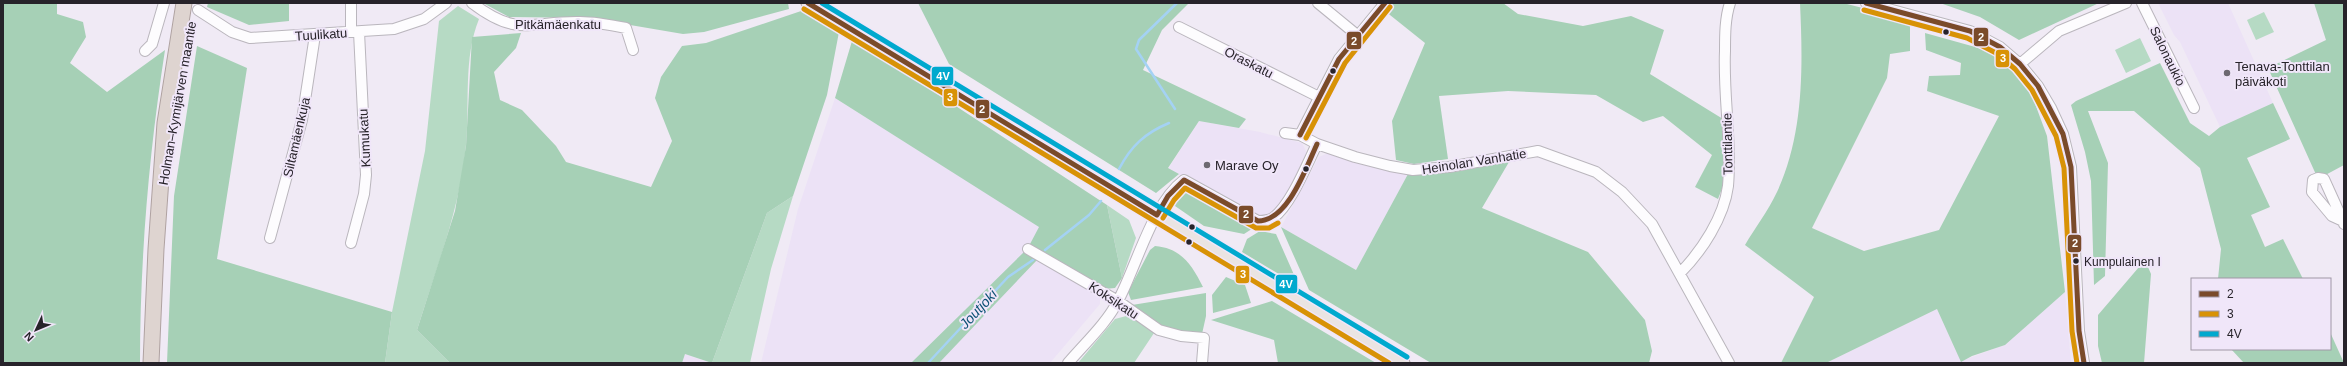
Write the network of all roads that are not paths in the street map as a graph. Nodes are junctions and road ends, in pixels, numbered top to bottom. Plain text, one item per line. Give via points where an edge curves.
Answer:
1 (164, 3) edge
2 (184, 3) edge
3 (351, 3) edge
4 (446, 3) edge
5 (472, 3) edge
6 (808, 3) edge
7 (1318, 3) edge
8 (1385, 3) edge
9 (1730, 3) edge
10 (1866, 3) edge
11 (2126, 3) edge
12 (2142, 3) edge
13 (196, 6) edge
14 (1179, 27) dead end
15 (355, 32) junction
16 (315, 35) junction
17 (1357, 35) junction
18 (633, 50) dead end
19 (145, 51) dead end
20 (2020, 64) junction
21 (1319, 97) junction
22 (2194, 108) dead end
23 (1285, 133) dead end
24 (1300, 135) junction
25 (1317, 144) junction
26 (160, 203) junction
27 (1157, 215) junction
28 (270, 238) dead end
29 (351, 243) dead end
30 (1028, 249) dead end
31 (1680, 273) junction
32 (1118, 301) junction
33 (151, 363) edge
34 (1068, 363) edge
35 (1202, 363) edge
36 (1403, 363) edge
37 (1729, 363) edge
38 (2084, 363) edge

1 - 19 street via 152,44
2 - 26 highway, Holman–Kymijärven maantie via 165,123
3 - 15 street, Kumukatu
4 - 15 street, Tuulikatu via 424,19 413,23 394,29
5 - 18 street, Pitkämäenkatu via 495,19 510,24 532,26 580,22 626,28
6 - 27 main road
7 - 17 street
8 - 17 street
9 - 31 street, Tonttilantie via 1724,70 1728,186 1717,220
10 - 20 street via 1970,31 2000,47
11 - 20 street via 2059,31
12 - 22 street, Salonaukio
13 - 16 street, Tuulikatu via 242,37
13 - 26 highway, Holman–Kymijärven maantie
14 - 21 street, Oraskatu
15 - 16 street, Tuulikatu
15 - 29 street, Kumukatu via 366,175 364,194
16 - 28 street, Siltamäenkuja via 302,120
17 - 21 street via 1339,59
20 - 38 street via 2038,86 2051,108 2062,134 2071,167 2079,328
21 - 24 street
23 - 24 street, Heinolan Vanhatie
24 - 25 street, Heinolan Vanhatie
25 - 27 street via 1286,202 1275,217 1268,221 1258,221 1184,180 1163,202
25 - 31 street, Heinolan Vanhatie via 1390,166 1413,170 1449,167 1538,151 1596,172 1622,192 1652,224
26 - 33 highway, Holman–Kymijärven maantie
27 - 32 street
27 - 36 main road
30 - 32 street, Koksikatu
31 - 37 street, Heinolan Vanhatie
32 - 34 street
32 - 35 street, Koksikatu via 1159,330 1181,336 1204,338

